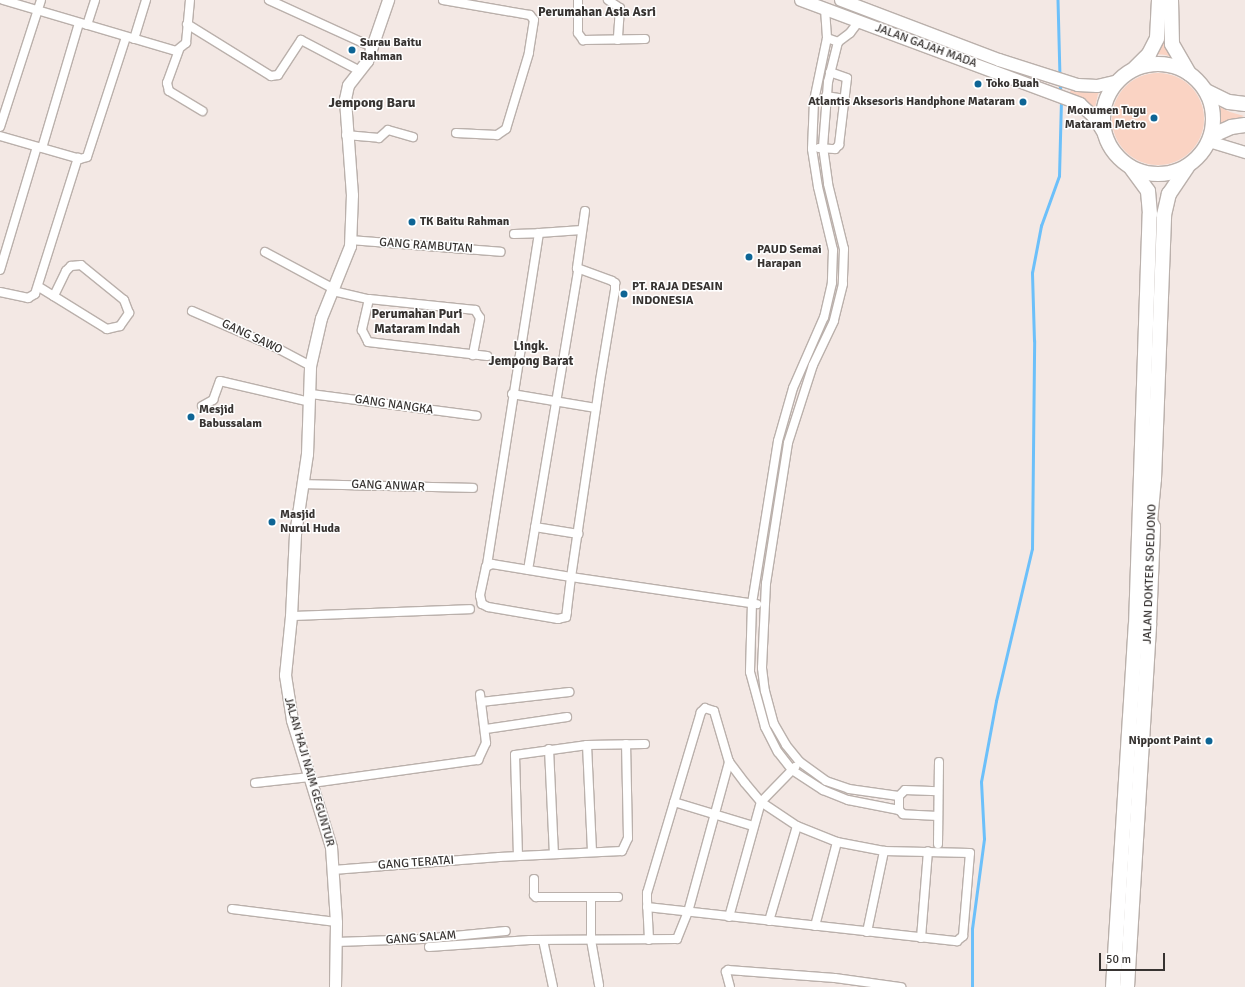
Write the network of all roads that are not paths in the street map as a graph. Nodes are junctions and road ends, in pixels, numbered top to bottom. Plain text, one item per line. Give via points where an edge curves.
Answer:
1 (3, 0) edge
2 (41, 0) edge
3 (95, 0) edge
4 (146, 0) edge
5 (190, 0) edge
6 (269, 0) edge
7 (388, 0) edge
8 (443, 0) edge
9 (578, 0) edge
10 (608, 0) edge
11 (801, 0) edge
12 (842, 0) edge
13 (1159, 0) edge
14 (1171, 0) edge
15 (825, 9) junction
16 (38, 10) junction
17 (839, 14) junction
18 (859, 21) junction
19 (83, 24) junction
20 (187, 24) junction
21 (130, 38) junction
22 (827, 38) junction
23 (645, 39) dead end
24 (618, 40) junction
25 (838, 42) junction
26 (372, 47) junction
27 (179, 50) junction
28 (1135, 69) junction
29 (360, 71) junction
30 (830, 72) junction
31 (1189, 73) junction
32 (1118, 81) junction
33 (1206, 91) junction
34 (826, 96) junction
35 (845, 99) junction
36 (1245, 104) edge
37 (202, 111) dead end
38 (1245, 126) edge
39 (0, 128) edge
40 (456, 133) dead end
41 (346, 135) junction
42 (1105, 135) junction
43 (0, 136) edge
44 (413, 136) dead end
45 (1210, 138) junction
46 (40, 147) junction
47 (823, 147) junction
48 (812, 149) junction
49 (1245, 152) edge
50 (78, 158) junction
51 (1187, 167) junction
52 (1130, 168) junction
53 (585, 211) dead end
54 (840, 227) junction
55 (582, 230) junction
56 (830, 230) junction
57 (538, 233) junction
58 (514, 234) dead end
59 (350, 240) junction
60 (265, 252) dead end
61 (501, 252) dead end
62 (0, 270) edge
63 (578, 270) junction
64 (39, 287) junction
65 (334, 290) junction
66 (0, 292) edge
67 (54, 296) junction
68 (369, 299) junction
69 (192, 311) dead end
70 (473, 355) junction
71 (487, 356) dead end
72 (310, 366) junction
73 (512, 394) junction
74 (310, 398) junction
75 (555, 401) junction
76 (202, 406) dead end
77 (596, 408) junction
78 (477, 416) dead end
79 (778, 441) junction
80 (788, 443) junction
81 (302, 484) junction
82 (473, 488) dead end
83 (535, 527) junction
84 (578, 534) junction
85 (487, 565) junction
86 (528, 570) junction
87 (571, 577) junction
88 (752, 603) junction
89 (764, 604) junction
90 (470, 609) dead end
91 (291, 616) junction
92 (1143, 625) junction
93 (569, 692) dead end
94 (567, 717) dead end
95 (486, 729) junction
96 (626, 744) junction
97 (645, 744) dead end
98 (587, 745) junction
99 (549, 749) junction
100 (729, 762) junction
101 (800, 762) junction
102 (939, 762) dead end
103 (792, 770) junction
104 (307, 779) junction
105 (255, 783) dead end
106 (938, 791) junction
107 (899, 796) junction
108 (674, 802) junction
109 (761, 802) junction
110 (899, 810) junction
111 (713, 814) junction
112 (938, 816) junction
113 (752, 826) junction
114 (797, 826) junction
115 (837, 842) junction
116 (938, 844) dead end
117 (884, 851) junction
118 (928, 851) junction
119 (592, 852) junction
120 (554, 854) junction
121 (518, 856) junction
122 (333, 870) junction
123 (1127, 874) junction
124 (534, 879) dead end
125 (618, 897) dead end
126 (591, 898) junction
127 (647, 907) junction
128 (232, 909) dead end
129 (688, 912) junction
130 (729, 917) junction
131 (769, 921) junction
132 (332, 922) junction
133 (815, 926) junction
134 (506, 931) dead end
135 (867, 932) junction
136 (922, 938) junction
137 (543, 940) junction
138 (590, 940) junction
139 (648, 940) junction
140 (336, 942) junction
141 (429, 947) dead end
142 (860, 984) edge
143 (599, 985) dead end
144 (335, 987) edge
145 (553, 987) edge
146 (730, 987) edge
147 (901, 987) edge
148 (1113, 987) edge
149 (1127, 987) edge

1 - 16 street
2 - 16 street
3 - 19 street
4 - 21 street
5 - 20 street
6 - 26 street
7 - 26 street, JALAN HAJI NAIM GEGUNTUR
8 - 40 street via 530,15 534,20 533,32 506,129 497,135
9 - 24 street via 580,38 586,41
10 - 24 street via 620,8
11 - 15 main road, JALAN GAJAH MADA
12 - 17 main road
12 - 32 main road, JALAN GAJAH MADA via 999,60 1070,82 1097,86
13 - 28 highway via 1158,33 1151,50
14 - 31 highway via 1172,44
15 - 17 main road, JALAN GAJAH MADA
15 - 22 street
16 - 19 street
16 - 39 street
17 - 18 main road, JALAN GAJAH MADA
18 - 25 street via 850,33
18 - 42 main road, JALAN GAJAH MADA via 1068,100 1087,109
19 - 21 street
19 - 46 street
20 - 27 street via 186,43
20 - 29 street via 272,77 279,73 301,40
21 - 27 street via 170,50
21 - 50 street via 90,153 85,158
22 - 25 street
22 - 48 street via 814,101
23 - 24 street
25 - 30 street
26 - 29 street, JALAN HAJI NAIM GEGUNTUR
27 - 37 street via 167,83 168,87 172,94
28 - 31 highway via 1162,64
28 - 32 highway
29 - 41 street, JALAN HAJI NAIM GEGUNTUR via 348,85 345,99
30 - 34 street
30 - 35 street via 847,78
31 - 33 highway
32 - 42 highway via 1106,100 1103,124
33 - 36 highway via 1229,102
33 - 45 highway via 1212,105 1214,121
34 - 35 street
34 - 47 street
35 - 47 street via 839,145 835,149
38 - 45 highway via 1231,127
41 - 44 street via 379,138 388,130
41 - 59 street, JALAN HAJI NAIM GEGUNTUR via 352,195
42 - 52 highway via 1115,154
43 - 46 street
45 - 49 street
45 - 51 highway via 1200,156
46 - 50 street
46 - 62 street
47 - 48 street
47 - 54 street via 828,184
48 - 56 street via 818,187
50 - 64 street
51 - 52 highway via 1159,175
51 - 92 highway, JALAN DOKTER SOEDJONO via 1169,194 1164,215 1154,479 1150,521 1152,527
52 - 92 highway, JALAN DOKTER SOEDJONO via 1146,188 1150,204
53 - 55 street
54 - 56 street
54 - 80 street via 844,249 840,300 834,321 813,365
55 - 57 street
55 - 63 street
56 - 79 street via 833,256 830,298 792,388
57 - 58 street
57 - 73 street
59 - 61 street, GANG RAMBUTAN
59 - 65 street, JALAN HAJI NAIM GEGUNTUR via 348,253
60 - 65 street
63 - 75 street
63 - 77 street via 615,283
64 - 66 street via 32,297
64 - 67 street
65 - 68 street
65 - 72 street, JALAN HAJI NAIM GEGUNTUR via 321,318
67 - 67 street via 107,329 120,326 129,313 124,300 80,265 71,266 66,271
68 - 70 street via 362,330 368,342
68 - 70 street via 475,310 480,318
69 - 72 street, GANG SAWO via 275,347
70 - 71 street
72 - 74 street, JALAN HAJI NAIM GEGUNTUR
73 - 75 street
73 - 85 street
74 - 76 street, GANG NANGKA via 220,381 213,400
74 - 78 street, GANG NANGKA
74 - 81 street, JALAN HAJI NAIM GEGUNTUR via 307,454
75 - 77 street
75 - 83 street
77 - 84 street
79 - 80 street
79 - 88 street
80 - 89 street
81 - 82 street, GANG ANWAR
81 - 91 street, JALAN HAJI NAIM GEGUNTUR via 295,534
83 - 84 street
83 - 86 street
84 - 87 street
85 - 86 street
85 - 87 street via 480,595 484,606 558,619 566,617
86 - 87 street
87 - 88 street
88 - 89 street
88 - 103 street via 750,672 765,727 778,752
89 - 101 street via 762,668 765,691 774,724
90 - 91 street
91 - 104 street, JALAN HAJI NAIM GEGUNTUR via 286,687
92 - 123 highway, JALAN DOKTER SOEDJONO
93 - 95 street via 481,698
94 - 95 street
95 - 104 street via 486,743 478,760
96 - 97 street
96 - 98 street
96 - 119 street, GANG TERATAI via 628,838 622,851
98 - 99 street
98 - 119 street
99 - 120 street
99 - 121 street via 514,755
100 - 108 street via 714,711 705,708 701,712
100 - 109 street
100 - 111 street
101 - 103 street
101 - 107 street via 826,781 850,789
102 - 106 street
103 - 109 street
103 - 110 street via 823,790 848,800
104 - 105 street
104 - 122 street, JALAN HAJI NAIM GEGUNTUR via 331,847
106 - 107 street via 905,790
106 - 112 street
107 - 110 street
108 - 111 street
108 - 127 street via 647,893
109 - 113 street
109 - 114 street
110 - 112 street via 906,816
111 - 113 street
111 - 129 street
112 - 116 street
113 - 130 street
114 - 115 street
114 - 131 street
115 - 117 street
115 - 133 street
117 - 118 street
117 - 135 street
118 - 136 street
118 - 136 street via 967,852 970,856 960,941
119 - 120 street, GANG TERATAI
120 - 121 street, GANG TERATAI
121 - 122 street, GANG TERATAI
122 - 132 street, JALAN HAJI NAIM GEGUNTUR
123 - 148 highway, JALAN DOKTER SOEDJONO
123 - 149 highway, JALAN DOKTER SOEDJONO
124 - 126 street via 536,897
125 - 126 street
126 - 138 street
127 - 129 street
127 - 139 street
128 - 132 street
129 - 130 street
129 - 139 street via 680,938
130 - 131 street
131 - 133 street
132 - 140 street, JALAN HAJI NAIM GEGUNTUR
133 - 135 street
134 - 140 street, GANG SALAM via 423,939
135 - 136 street
137 - 138 street
137 - 141 street
137 - 145 street
138 - 139 street
138 - 143 street
140 - 144 street, JALAN HAJI NAIM GEGUNTUR
142 - 146 street via 728,970 726,972
142 - 147 street

